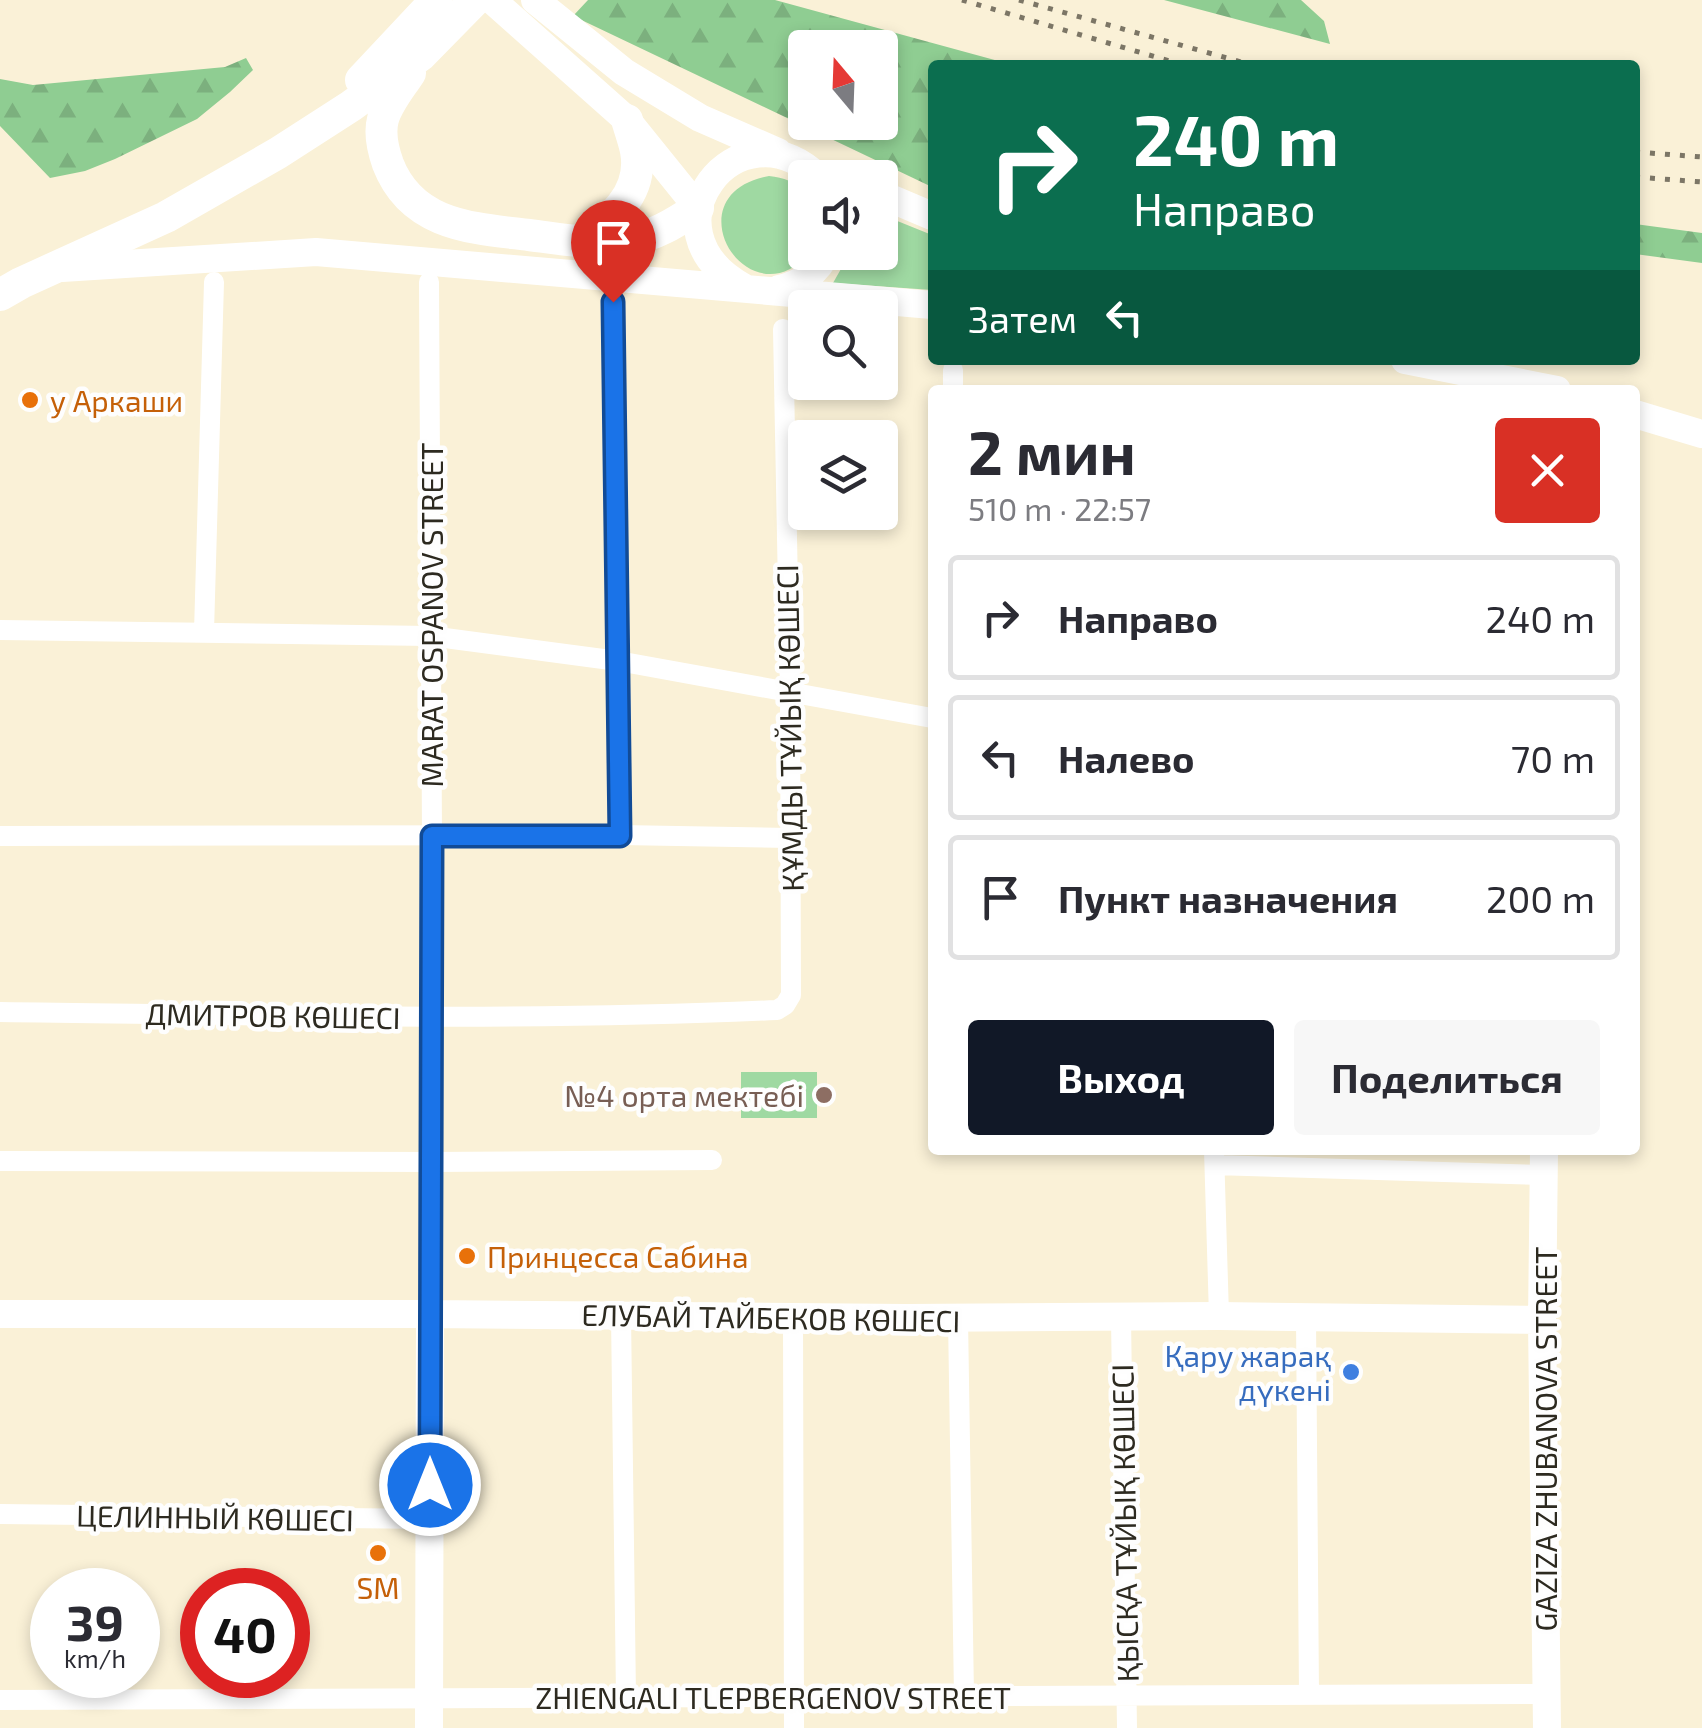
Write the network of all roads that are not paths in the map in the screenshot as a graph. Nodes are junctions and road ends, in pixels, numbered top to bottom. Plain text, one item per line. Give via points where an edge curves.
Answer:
1 (436, 0) edge
2 (475, 0) edge
3 (492, 0) edge
4 (535, 0) edge
5 (422, 55) junction
6 (627, 120) junction
7 (278, 152) junction
8 (790, 160) edge
9 (788, 162) edge
10 (898, 202) edge
11 (698, 208) junction
12 (928, 214) edge
13 (579, 241) junction
14 (55, 268) junction
15 (814, 270) edge
16 (214, 282) dead end
17 (429, 282) dead end
18 (7, 288) edge
19 (757, 290) junction
20 (613, 302) dead end
21 (928, 305) edge
22 (783, 329) dead end
23 (1431, 365) edge
24 (1532, 385) edge
25 (1640, 415) edge
26 (1702, 434) edge
27 (0, 630) edge
28 (204, 632) junction
29 (430, 636) junction
30 (618, 661) junction
31 (790, 693) junction
32 (928, 717) edge
33 (0, 836) edge
34 (432, 836) junction
35 (620, 836) junction
36 (790, 838) junction
37 (785, 1005) joint
38 (0, 1012) edge
39 (432, 1016) junction
40 (1214, 1158) edge
41 (712, 1160) dead end
42 (0, 1161) edge
43 (431, 1162) junction
44 (1544, 1162) edge
45 (0, 1314) edge
46 (430, 1314) junction
47 (621, 1315) junction
48 (1219, 1316) junction
49 (793, 1318) junction
50 (958, 1318) junction
51 (1120, 1318) junction
52 (1306, 1318) junction
53 (1542, 1320) junction
54 (0, 1514) edge
55 (430, 1519) junction
56 (1546, 1694) junction
57 (1310, 1695) junction
58 (964, 1696) junction
59 (1127, 1696) junction
60 (794, 1697) junction
61 (429, 1698) junction
62 (626, 1698) junction
63 (0, 1700) edge
64 (429, 1728) edge
65 (794, 1728) edge
66 (1128, 1728) edge
67 (1547, 1728) edge

1 - 7 main road via 362,80
2 - 5 main road
3 - 6 main road
4 - 8 main road via 624,72 700,118
5 - 7 main road
5 - 13 main road via 382,124 386,158 402,190 427,212 473,228
6 - 11 main road
6 - 13 main road via 637,156 634,185 622,208
7 - 14 main road via 166,218
9 - 11 main road via 753,154 730,162 712,178
10 - 12 main road
11 - 13 main road via 665,230 632,240
11 - 19 main road via 701,244 711,263
14 - 18 main road
14 - 19 main road via 316,252
15 - 19 main road via 789,287
16 - 28 street
17 - 29 street, MARAT OSPANOV STREET
19 - 21 main road
20 - 30 street
22 - 31 street, ҚҰМДЫ ТҰЙЫҚ КӨШЕСІ
23 - 24 main road
25 - 26 main road
27 - 28 street
28 - 29 street
29 - 30 street
29 - 34 street, MARAT OSPANOV STREET
30 - 31 street
30 - 35 street
31 - 32 street
31 - 36 street, ҚҰМДЫ ТҰЙЫҚ КӨШЕСІ
33 - 34 street
34 - 35 street
34 - 39 street, MARAT OSPANOV STREET
35 - 36 street
36 - 37 street, ҚҰМДЫ ТҰЙЫҚ КӨШЕСІ via 791,995
37 - 39 street, ДМИТРОВ КӨШЕСІ via 708,1013
38 - 39 street, ДМИТРОВ КӨШЕСІ
39 - 43 street, MARAT OSPANOV STREET
40 - 44 street
40 - 48 street
41 - 43 street
42 - 43 street
43 - 46 street, MARAT OSPANOV STREET
44 - 53 main road, GAZIZA ZHUBANOVA STREET
45 - 46 main road, ЕЛУБАЙ ТАЙБЕКОВ КӨШЕСІ
46 - 47 main road, ЕЛУБАЙ ТАЙБЕКОВ КӨШЕСІ
46 - 55 main road, MARAT OSPANOV STREET
47 - 49 main road, ЕЛУБАЙ ТАЙБЕКОВ КӨШЕСІ
47 - 62 street
48 - 51 main road, ЕЛУБАЙ ТАЙБЕКОВ КӨШЕСІ
48 - 52 main road, ЕЛУБАЙ ТАЙБЕКОВ КӨШЕСІ
49 - 50 main road, ЕЛУБАЙ ТАЙБЕКОВ КӨШЕСІ
49 - 60 street
50 - 51 main road, ЕЛУБАЙ ТАЙБЕКОВ КӨШЕСІ
50 - 58 street
51 - 59 street, ҚЫСҚА ТҰЙЫҚ КӨШЕСІ
52 - 53 main road, ЕЛУБАЙ ТАЙБЕКОВ КӨШЕСІ
52 - 57 street
53 - 56 main road, GAZIZA ZHUBANOVA STREET
54 - 55 street, ЦЕЛИННЫЙ КӨШЕСІ
55 - 61 main road, MARAT OSPANOV STREET
56 - 57 street, ZHIENGALI TLEPBERGENOV STREET
56 - 67 main road, GAZIZA ZHUBANOVA STREET
57 - 59 street, ZHIENGALI TLEPBERGENOV STREET
58 - 59 street, ZHIENGALI TLEPBERGENOV STREET
58 - 60 street, ZHIENGALI TLEPBERGENOV STREET
59 - 66 street, ҚЫСҚА ТҰЙЫҚ КӨШЕСІ
60 - 62 street, ZHIENGALI TLEPBERGENOV STREET
60 - 65 street
61 - 62 street, ZHIENGALI TLEPBERGENOV STREET
61 - 63 street, ZHIENGALI TLEPBERGENOV STREET
61 - 64 main road, MARAT OSPANOV STREET

